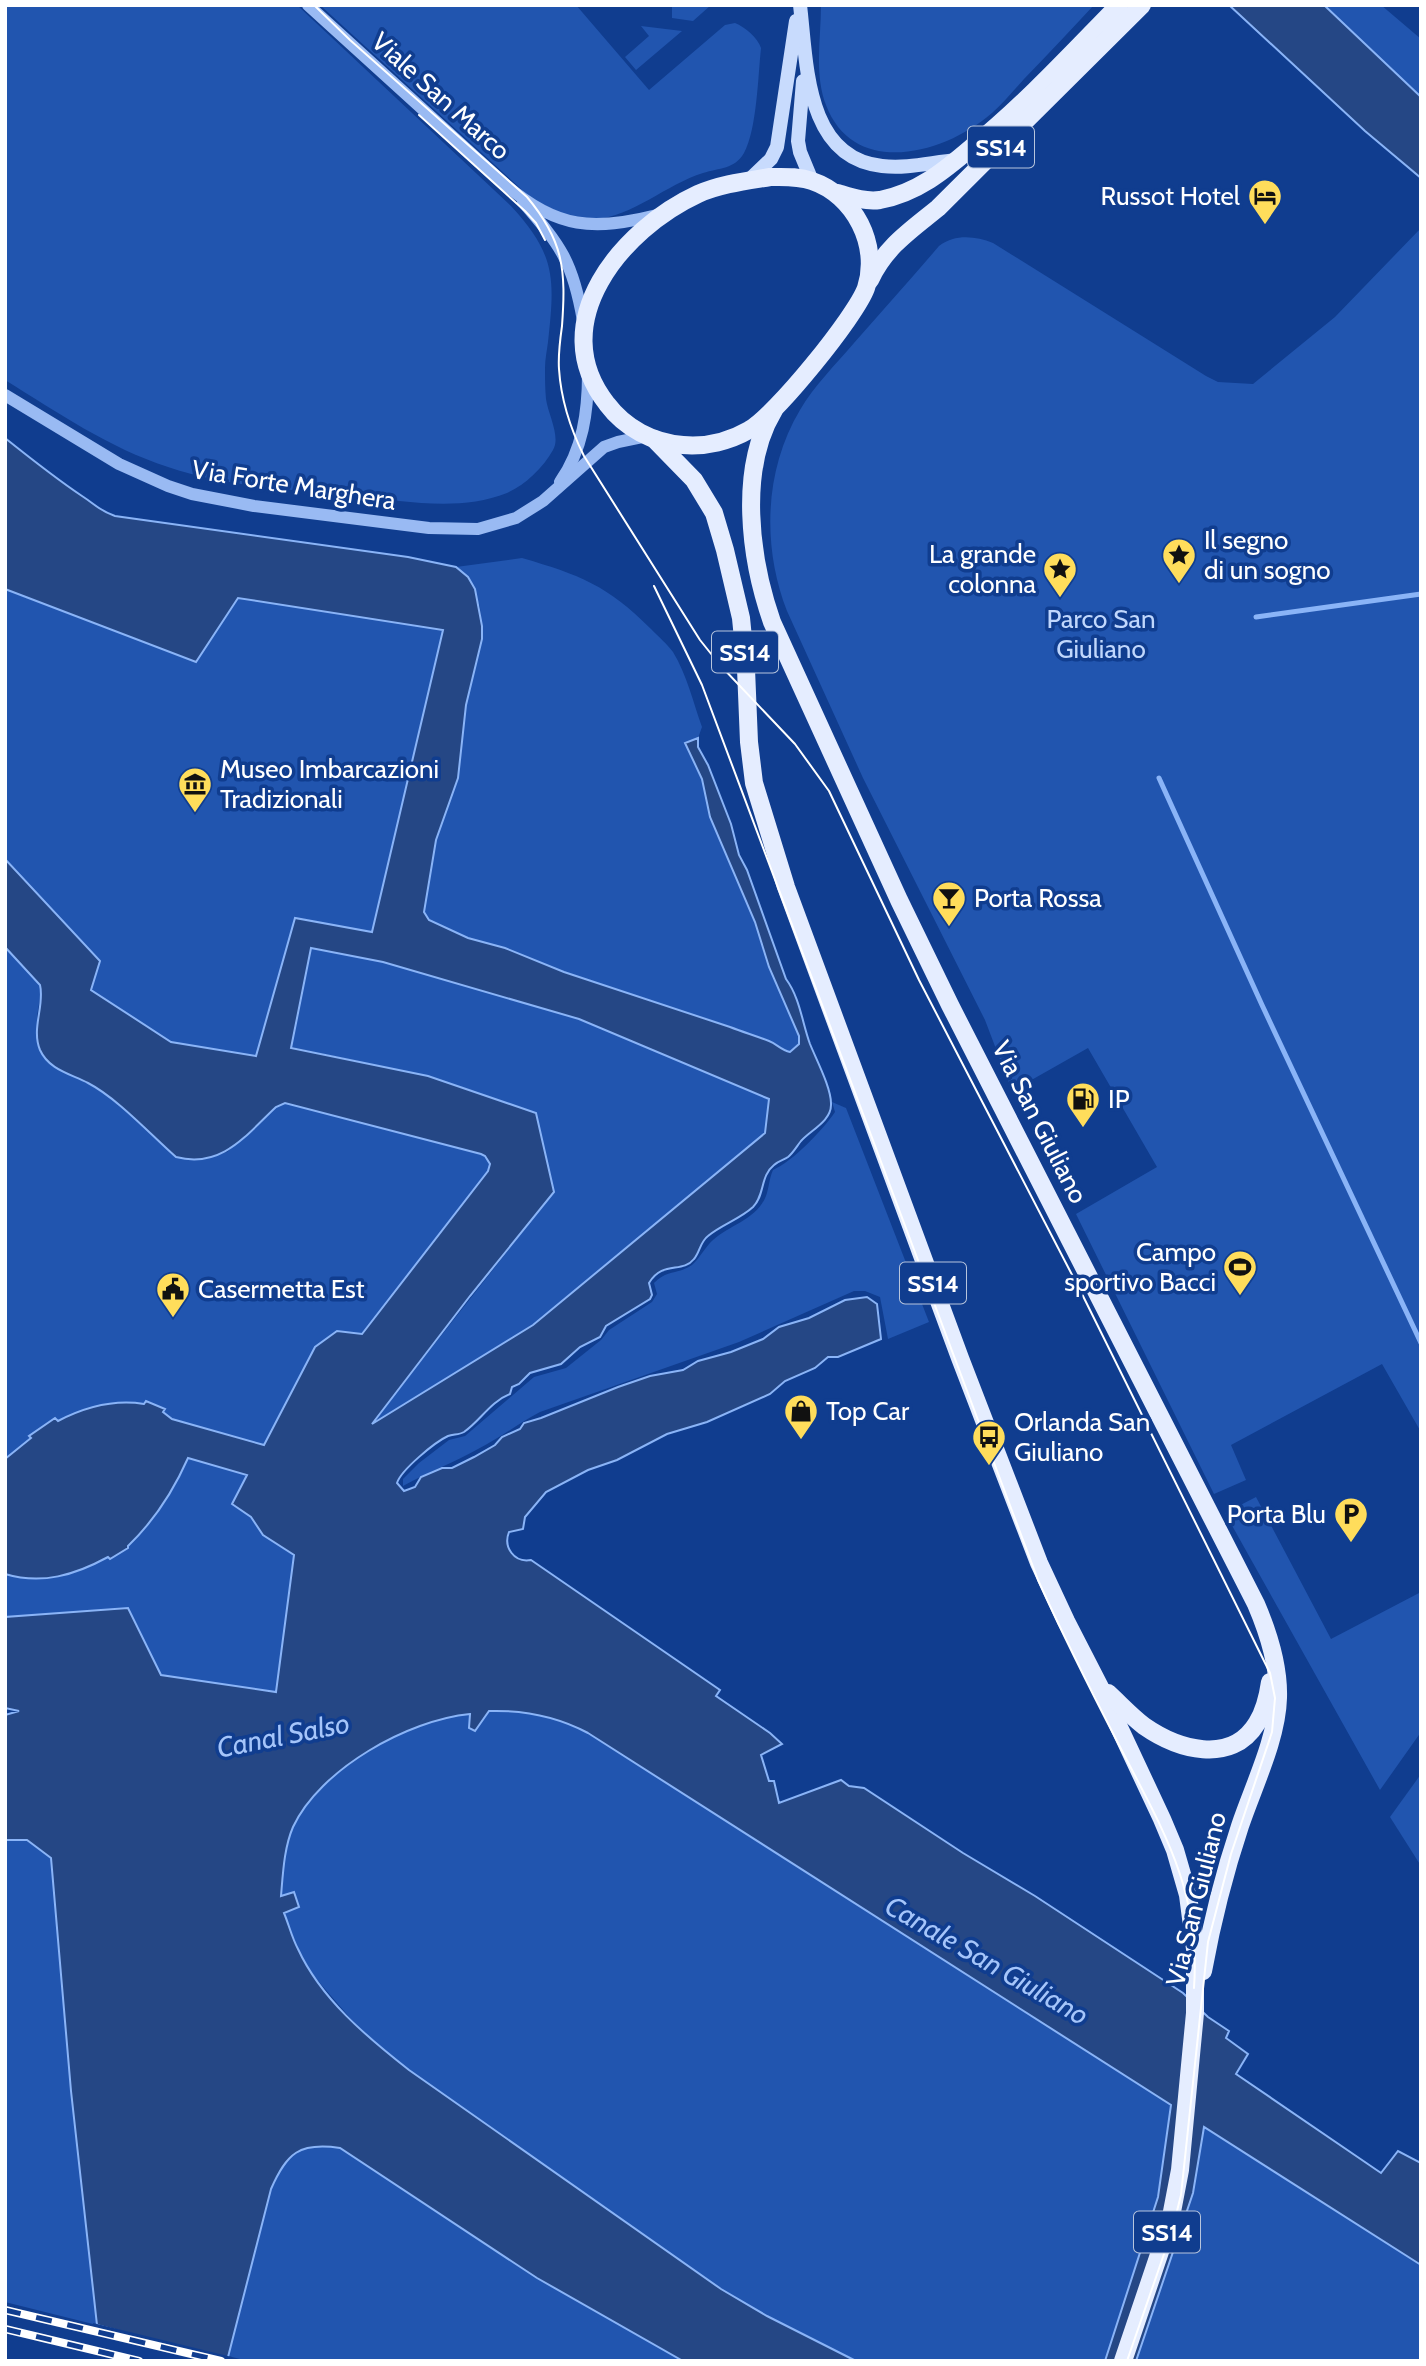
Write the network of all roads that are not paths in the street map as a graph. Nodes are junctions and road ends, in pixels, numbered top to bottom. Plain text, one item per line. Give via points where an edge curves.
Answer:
1 (308, 5) edge
2 (799, 5) edge
3 (1119, 5) edge
4 (1142, 5) edge
5 (806, 55) junction
6 (957, 160) junction
7 (749, 180) junction
8 (812, 181) junction
9 (513, 191) junction
10 (835, 191) junction
11 (664, 213) junction
12 (865, 289) junction
13 (584, 327) junction
14 (588, 369) junction
15 (5, 394) edge
16 (774, 410) junction
17 (651, 438) junction
18 (549, 496) junction
19 (1272, 1656) junction
20 (1093, 1674) junction
21 (1196, 2004) junction
22 (1123, 2361) edge

1 - 9 street, Viale San Marco
2 - 5 main road
2 - 7 main road via 777,147 772,159
3 - 6 main road, SS14 via 1003,122
4 - 12 main road, SS14 via 939,208 886,252
5 - 6 main road via 817,111 829,135 851,157 896,167
5 - 8 main road via 798,141
6 - 10 main road, SS14 via 934,178 896,196 868,200
7 - 8 main road, SS14 via 793,177
7 - 11 main road, SS14 via 702,193
8 - 10 main road, SS14
9 - 11 street, Viale San Marco via 558,218 584,225 609,225
9 - 13 street, Viale San Marco via 566,258
10 - 12 main road, SS14 via 865,235 869,271
11 - 13 main road, SS14 via 631,240 603,275
12 - 16 main road, SS14 via 842,327
13 - 14 main road
14 - 17 main road via 609,407
14 - 18 street, Via Forte Marghera via 585,425 570,465
15 - 18 street, Via Forte Marghera via 119,464 204,497 460,530 505,523
16 - 17 main road via 752,429 727,441 695,446
16 - 19 main road, Via San Giuliano / SS14 via 757,447 752,494 759,579 772,622 950,1005 1256,1604
17 - 18 street, Via Forte Marghera via 604,447
17 - 20 main road, Via San Giuliano / SS14 via 694,480 714,513 741,618 754,783 786,887 1023,1524
19 - 20 main road, SS14 via 1270,1686 1259,1721 1237,1743 1217,1749 1185,1747 1154,1732
19 - 21 main road, Via San Giuliano / SS14 via 1278,1689 1276,1716 1220,1890
20 - 21 main road, Via San Giuliano / SS14 via 1180,1863 1194,1932
21 - 22 main road, SS14 via 1175,2203

